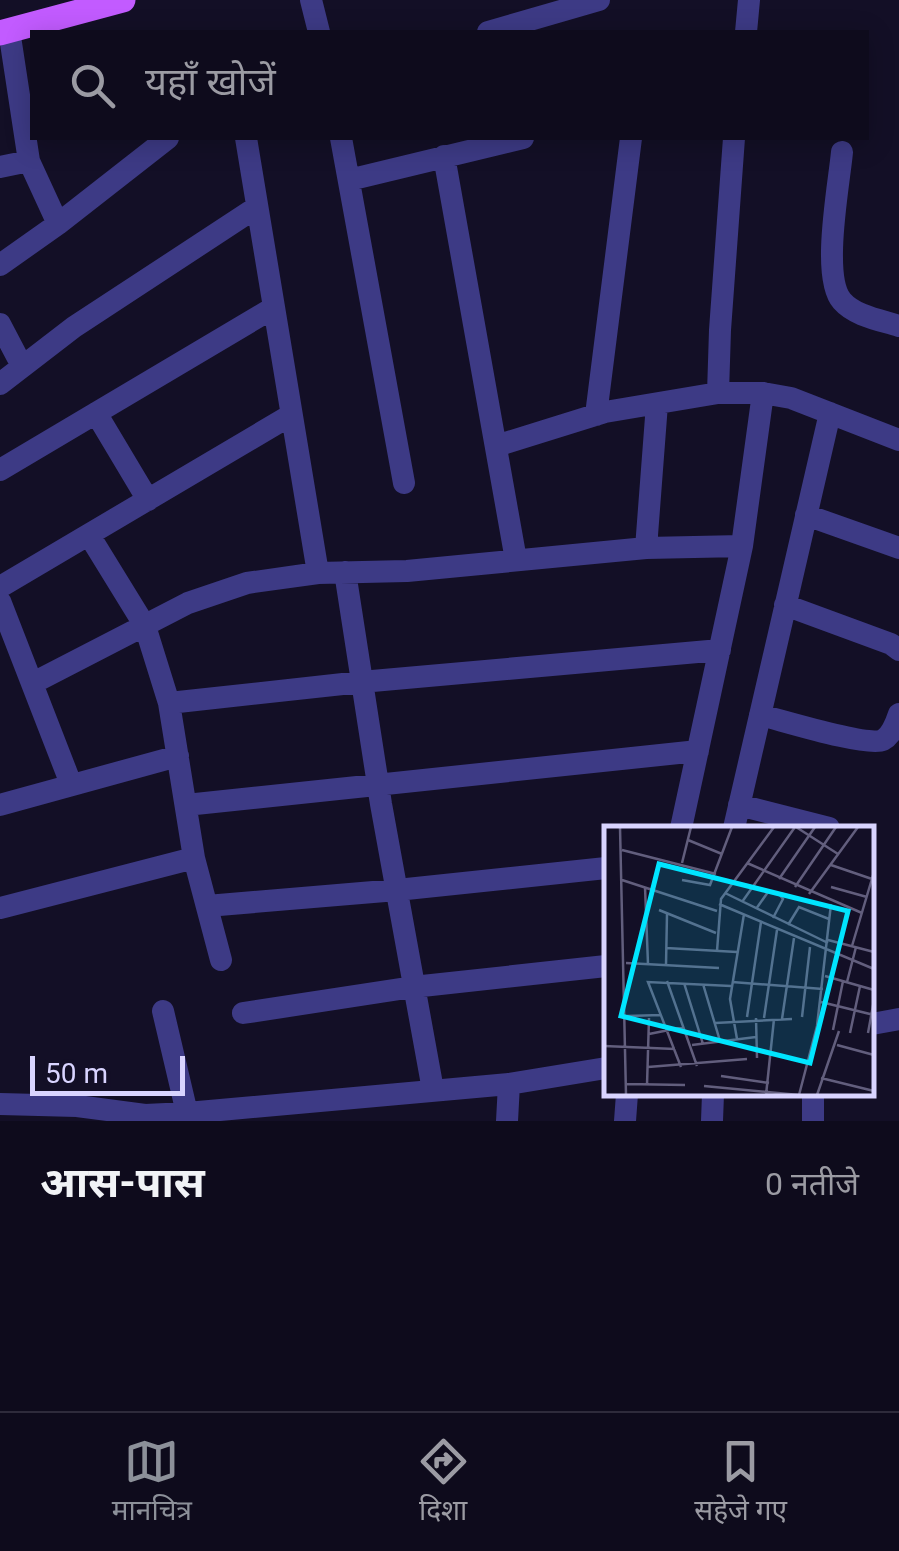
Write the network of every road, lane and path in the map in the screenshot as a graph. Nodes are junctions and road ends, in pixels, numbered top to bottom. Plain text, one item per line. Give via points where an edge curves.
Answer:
1 (122, 0) edge
2 (312, 0) edge
3 (599, 0) edge
4 (749, 0) edge
5 (319, 30) edge
6 (495, 30) edge
7 (746, 30) edge
8 (4, 32) edge
9 (165, 140) edge
10 (246, 140) edge
11 (342, 140) edge
12 (514, 140) edge
13 (631, 140) edge
14 (734, 140) edge
15 (842, 152) dead end
16 (444, 156) junction
17 (30, 161) junction
18 (0, 167) edge
19 (349, 180) junction
20 (257, 208) junction
21 (58, 224) junction
22 (0, 265) edge
23 (272, 308) junction
24 (0, 324) edge
25 (899, 326) edge
26 (22, 366) junction
27 (0, 384) edge
28 (763, 392) junction
29 (718, 393) junction
30 (657, 404) junction
31 (96, 413) junction
32 (830, 413) junction
33 (291, 415) junction
34 (596, 415) junction
35 (899, 440) edge
36 (496, 446) junction
37 (0, 470) edge
38 (404, 482) dead end
39 (148, 500) junction
40 (806, 515) junction
41 (88, 534) junction
42 (742, 546) junction
43 (646, 548) junction
44 (899, 548) edge
45 (516, 560) junction
46 (345, 572) junction
47 (318, 573) junction
48 (0, 587) edge
49 (0, 601) edge
50 (785, 605) junction
51 (145, 626) junction
52 (720, 650) junction
53 (899, 650) edge
54 (362, 682) junction
55 (33, 683) junction
56 (169, 703) junction
57 (899, 714) edge
58 (760, 715) junction
59 (698, 751) junction
60 (178, 756) junction
61 (71, 784) junction
62 (378, 785) junction
63 (0, 805) edge
64 (186, 805) junction
65 (736, 817) edge
66 (681, 826) edge
67 (812, 826) edge
68 (194, 858) junction
69 (604, 868) edge
70 (397, 890) junction
71 (207, 906) junction
72 (0, 908) edge
73 (221, 960) dead end
74 (604, 966) edge
75 (413, 987) junction
76 (163, 1011) dead end
77 (243, 1013) dead end
78 (899, 1019) edge
79 (874, 1024) edge
80 (604, 1068) edge
81 (509, 1084) junction
82 (433, 1090) junction
83 (627, 1096) edge
84 (713, 1096) edge
85 (0, 1104) edge
86 (358, 1109) edge
87 (187, 1113) junction
88 (215, 1116) edge
89 (507, 1121) edge
90 (625, 1121) edge
91 (712, 1121) edge

1 - 8 main road
2 - 5 street
3 - 6 street
4 - 7 street
8 - 17 street
9 - 21 street
10 - 20 street
11 - 19 street
12 - 16 street
13 - 34 street
14 - 29 street
15 - 25 street via 833,284 856,312
16 - 19 street
16 - 36 street
17 - 18 street
17 - 21 street
19 - 38 street
20 - 23 street
20 - 26 street
21 - 22 street
23 - 31 street
23 - 33 street
24 - 26 street
26 - 27 street
28 - 29 street
28 - 32 street
28 - 42 street
29 - 30 street
30 - 34 street
30 - 43 street
31 - 37 street
31 - 39 street
32 - 35 street
32 - 40 street
33 - 39 street
33 - 47 street
34 - 36 street
36 - 45 street
39 - 41 street
40 - 44 street
40 - 50 street
41 - 48 street
41 - 51 street
42 - 43 street
42 - 52 street
43 - 45 street
45 - 46 street
46 - 47 street
46 - 54 street
47 - 51 street via 246,583
49 - 55 street
50 - 53 street
50 - 58 street
51 - 55 street
51 - 56 street
52 - 54 street
52 - 59 street
54 - 56 street
54 - 62 street
55 - 61 street
56 - 60 street
57 - 58 street via 886,739 878,741
58 - 65 street
59 - 62 street
59 - 66 street
60 - 61 street
60 - 64 street
61 - 63 street
62 - 64 street
62 - 70 street
64 - 68 street
65 - 67 street
68 - 71 street
68 - 72 street
69 - 70 street
70 - 71 street
70 - 75 street
71 - 73 street
74 - 75 street
75 - 77 street
75 - 82 street
76 - 87 street
78 - 79 street
80 - 81 street
81 - 82 street
81 - 89 street
82 - 86 street
83 - 90 street
84 - 91 street
85 - 87 street
86 - 88 street
87 - 88 street

